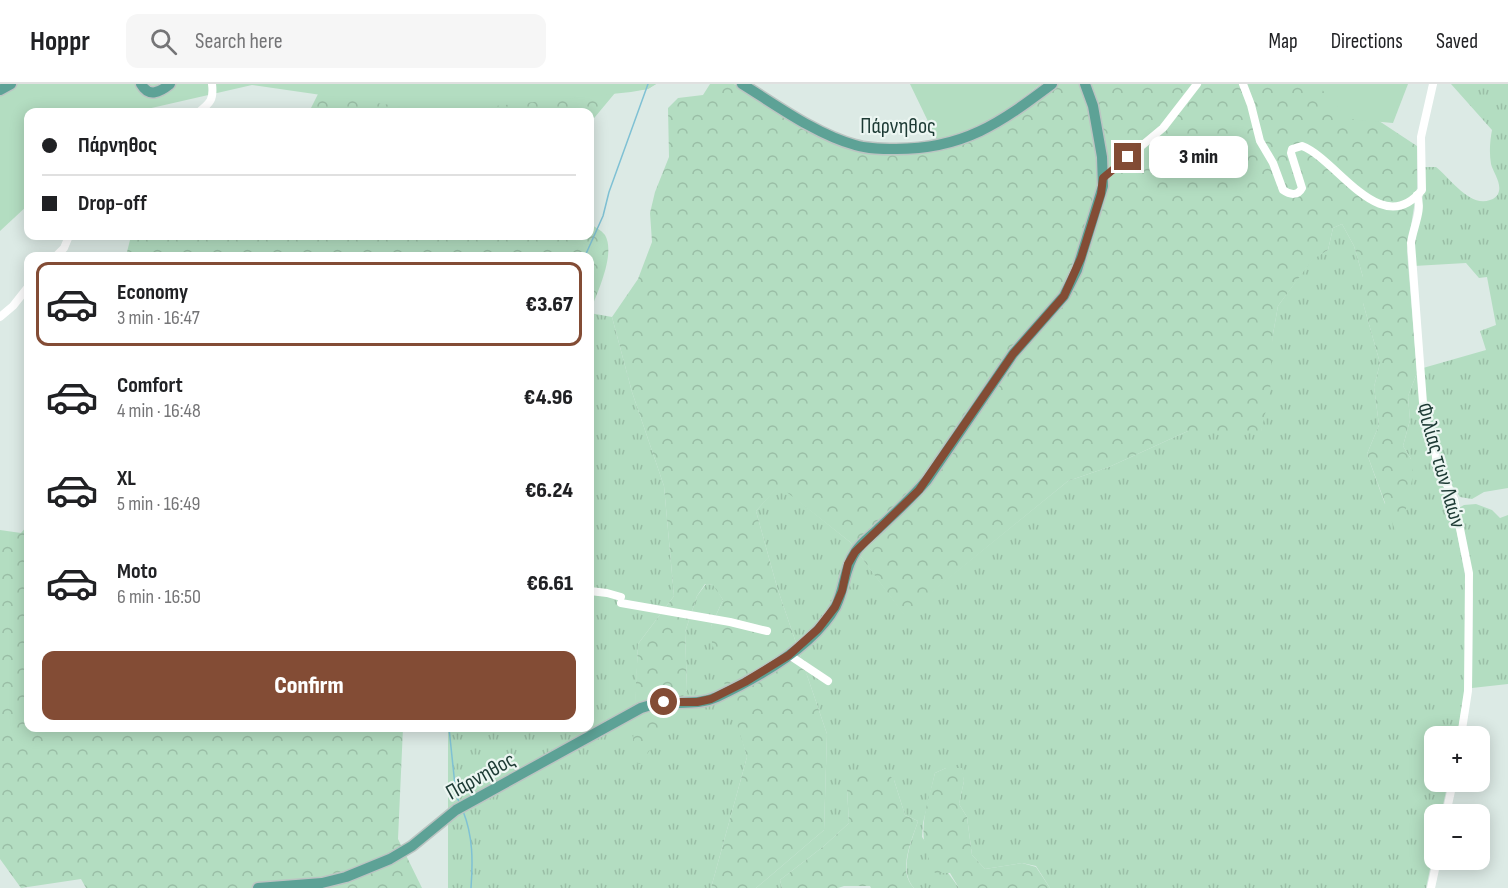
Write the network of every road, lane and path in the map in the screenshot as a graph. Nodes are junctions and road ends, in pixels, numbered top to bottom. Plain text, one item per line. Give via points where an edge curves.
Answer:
1 (11, 84) edge
2 (141, 84) edge
3 (170, 84) edge
4 (212, 84) edge
5 (742, 84) edge
6 (1052, 84) edge
7 (1085, 84) edge
8 (1197, 84) edge
9 (1243, 84) edge
10 (1433, 84) edge
11 (0, 90) edge
12 (204, 108) edge
13 (1103, 178) junction
14 (1417, 195) junction
15 (24, 292) edge
16 (0, 317) edge
17 (594, 591) edge
18 (767, 631) dead end
19 (789, 655) junction
20 (828, 681) dead end
21 (1463, 726) edge
22 (1435, 870) edge
23 (258, 888) edge
24 (1431, 888) edge

1 - 11 main road
2 - 3 main road via 152,93
4 - 12 street via 214,94
5 - 6 main road, Πάρνηθος via 843,141 865,148 904,149 949,144 976,134
7 - 13 main road, Πάρνηθος via 1093,106
8 - 13 street via 1162,128
9 - 14 street via 1260,141 1283,190 1292,195 1302,188 1292,157 1295,147 1316,154 1372,201 1402,205
10 - 14 street via 1421,136 1422,188
13 - 19 main road, Πάρνηθος via 1081,258 1064,296 1013,354 923,485 858,547 848,564 835,607
14 - 21 street, Φιλίας των Λαών via 1420,206 1412,243 1422,407 1436,447 1437,465 1454,499 1470,586 1468,691
15 - 16 street
17 - 18 street
19 - 20 street
19 - 23 main road, Πάρνηθος via 711,699 664,702 641,708 456,810 401,853 322,883
22 - 24 street

